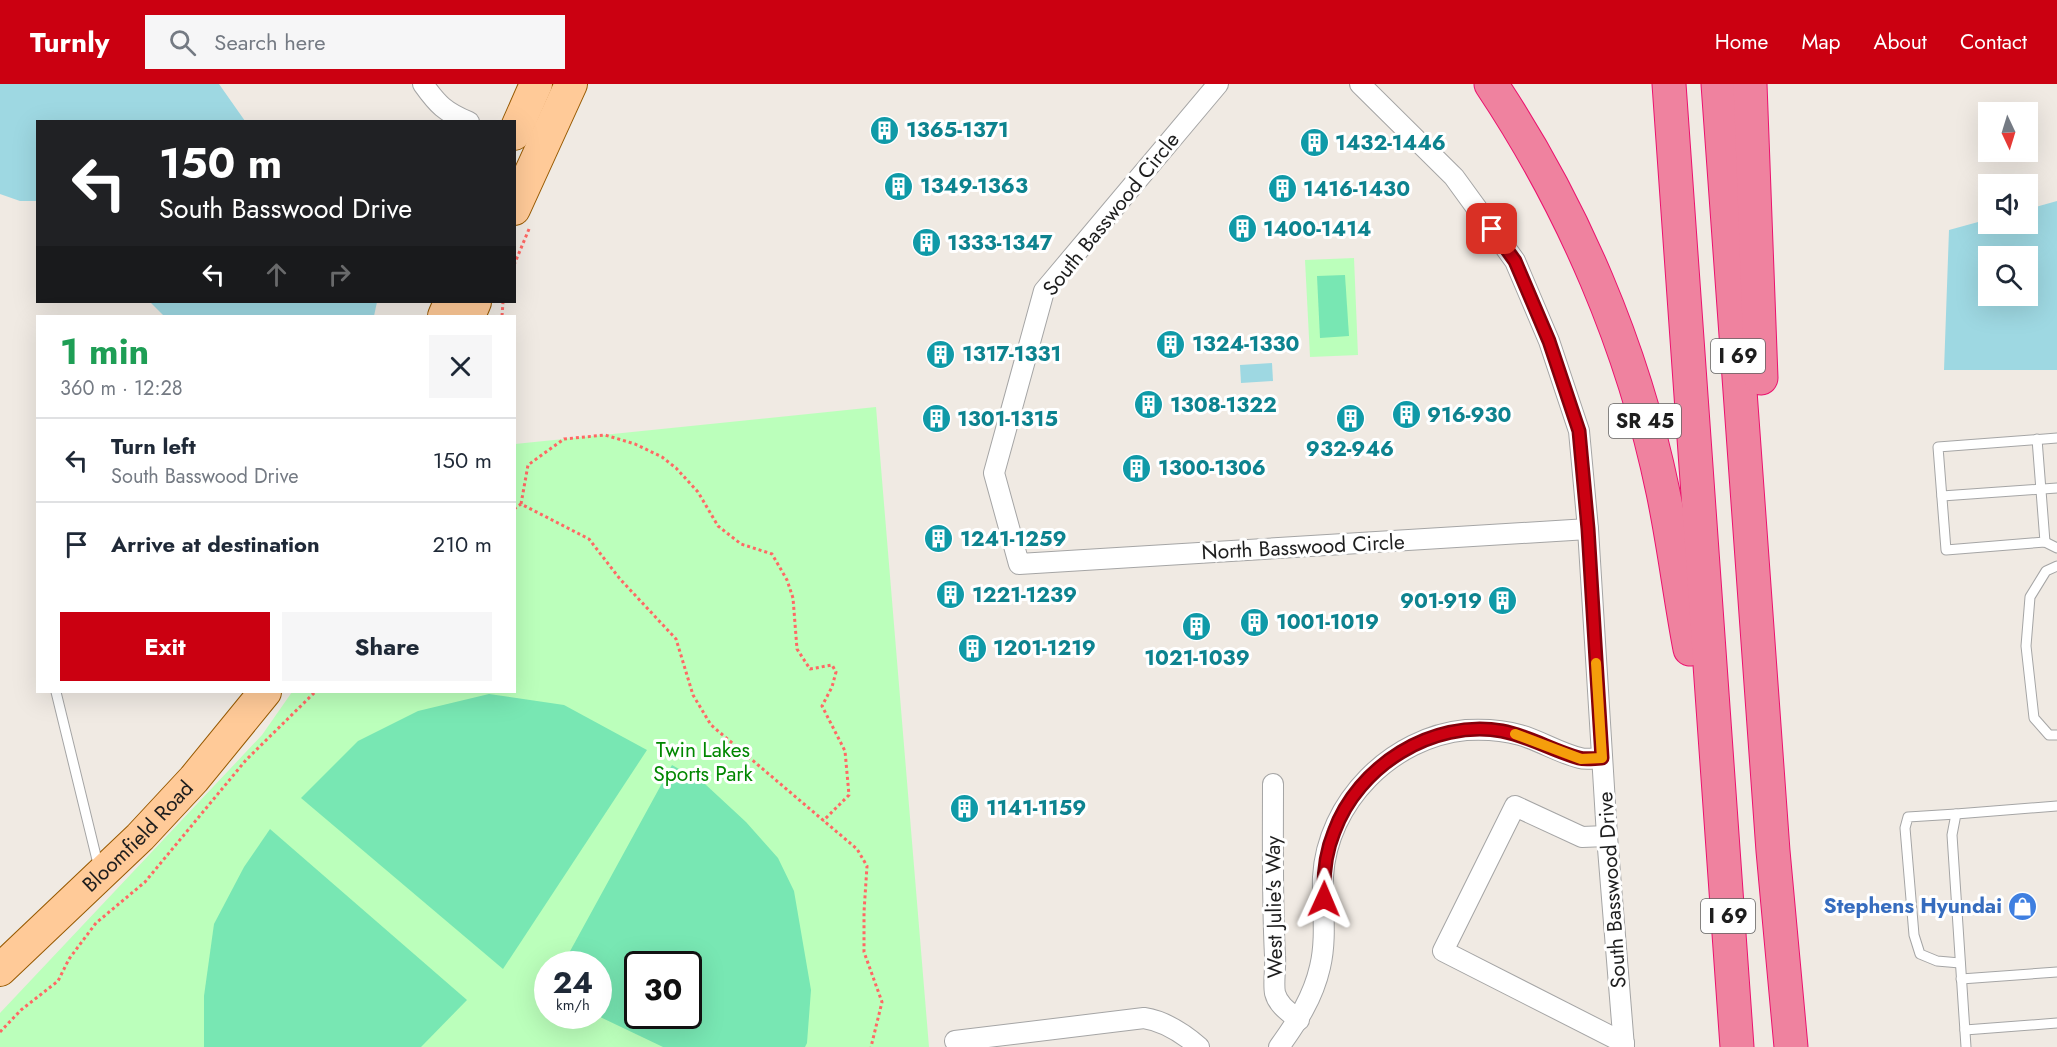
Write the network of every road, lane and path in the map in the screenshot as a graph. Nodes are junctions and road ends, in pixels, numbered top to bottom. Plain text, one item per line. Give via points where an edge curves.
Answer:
1 (423, 84) edge
2 (536, 84) edge
3 (571, 84) edge
4 (1218, 84) edge
5 (1360, 84) edge
6 (1491, 84) edge
7 (1668, 84) edge
8 (1718, 84) edge
9 (1750, 84) edge
10 (464, 120) edge
11 (516, 129) edge
12 (527, 146) edge
13 (516, 199) edge
14 (2057, 438) edge
15 (2037, 440) junction
16 (2057, 488) edge
17 (2041, 489) junction
18 (1942, 496) junction
19 (521, 504) junction
20 (516, 508) edge
21 (1588, 529) junction
22 (2045, 542) junction
23 (2057, 548) edge
24 (1019, 564) joint
25 (2057, 566) edge
26 (1757, 629) junction
27 (56, 693) edge
28 (264, 693) edge
29 (314, 693) edge
30 (2057, 735) edge
31 (1602, 758) junction
32 (1273, 784) dead end
33 (1719, 785) junction
34 (2057, 806) edge
35 (1956, 813) junction
36 (823, 821) junction
37 (1607, 836) junction
38 (100, 873) junction
39 (1960, 963) junction
40 (0, 970) edge
41 (2057, 972) edge
42 (1961, 979) junction
43 (1299, 1020) junction
44 (2057, 1023) edge
45 (1965, 1030) junction
46 (0, 1032) edge
47 (955, 1041) dead end
48 (1177, 1041) edge
49 (1624, 1045) edge
50 (871, 1047) edge
51 (1199, 1047) edge
52 (1279, 1047) edge
53 (1737, 1047) edge
54 (1791, 1047) edge
55 (1966, 1047) edge

1 - 10 street via 448,113
2 - 11 main road
3 - 12 main road
4 - 24 street, South Basswood Circle via 1044,291 994,473
5 - 21 street, South Basswood Drive via 1454,177 1515,261 1549,341 1579,431
6 - 33 highway, SR 45 via 1527,140 1586,253 1633,377 1663,490
7 - 33 highway, I 69
8 - 26 highway, I 69
9 - 26 highway via 1765,484
12 - 13 main road
14 - 15 lane
15 - 17 lane
15 - 18 lane via 1938,447
16 - 17 lane
17 - 18 lane
17 - 22 lane
18 - 22 lane via 1946,550
19 - 20 path
19 - 36 path via 590,539 620,579 676,639 693,695 711,725
19 - 36 path via 528,465 564,439 605,435 662,457 698,492 718,526 741,544 772,554 793,598 797,649 810,669 832,665 836,672 822,706 845,751 849,795
21 - 24 street, North Basswood Circle
21 - 31 street, South Basswood Drive
22 - 23 lane
25 - 30 lane via 2046,571 2031,597 2026,646 2034,718 2049,735
26 - 54 highway, I 69
27 - 38 lane
28 - 38 main road, Bloomfield Road via 194,779
29 - 46 path via 246,760 145,882 96,923 58,981
31 - 37 street, South Basswood Drive
31 - 43 street via 1581,759 1521,735 1481,729 1449,733 1408,747 1377,770 1352,797 1330,843 1323,876 1321,964
32 - 43 street, West Julie's Way via 1274,985 1279,1002
33 - 53 highway, I 69
34 - 35 lane
35 - 39 lane via 1952,835
35 - 39 lane via 1908,817 1905,828 1914,935 1920,954 1937,961
36 - 50 path via 857,849 867,866 864,952 882,1002
37 - 49 street, South Basswood Drive
37 - 49 street via 1582,837 1515,806 1443,951
38 - 40 main road, Bloomfield Road
39 - 42 lane
41 - 42 lane
42 - 45 lane
43 - 52 street
44 - 45 lane
45 - 55 lane
47 - 48 street via 1144,1018 1155,1020
48 - 51 street

